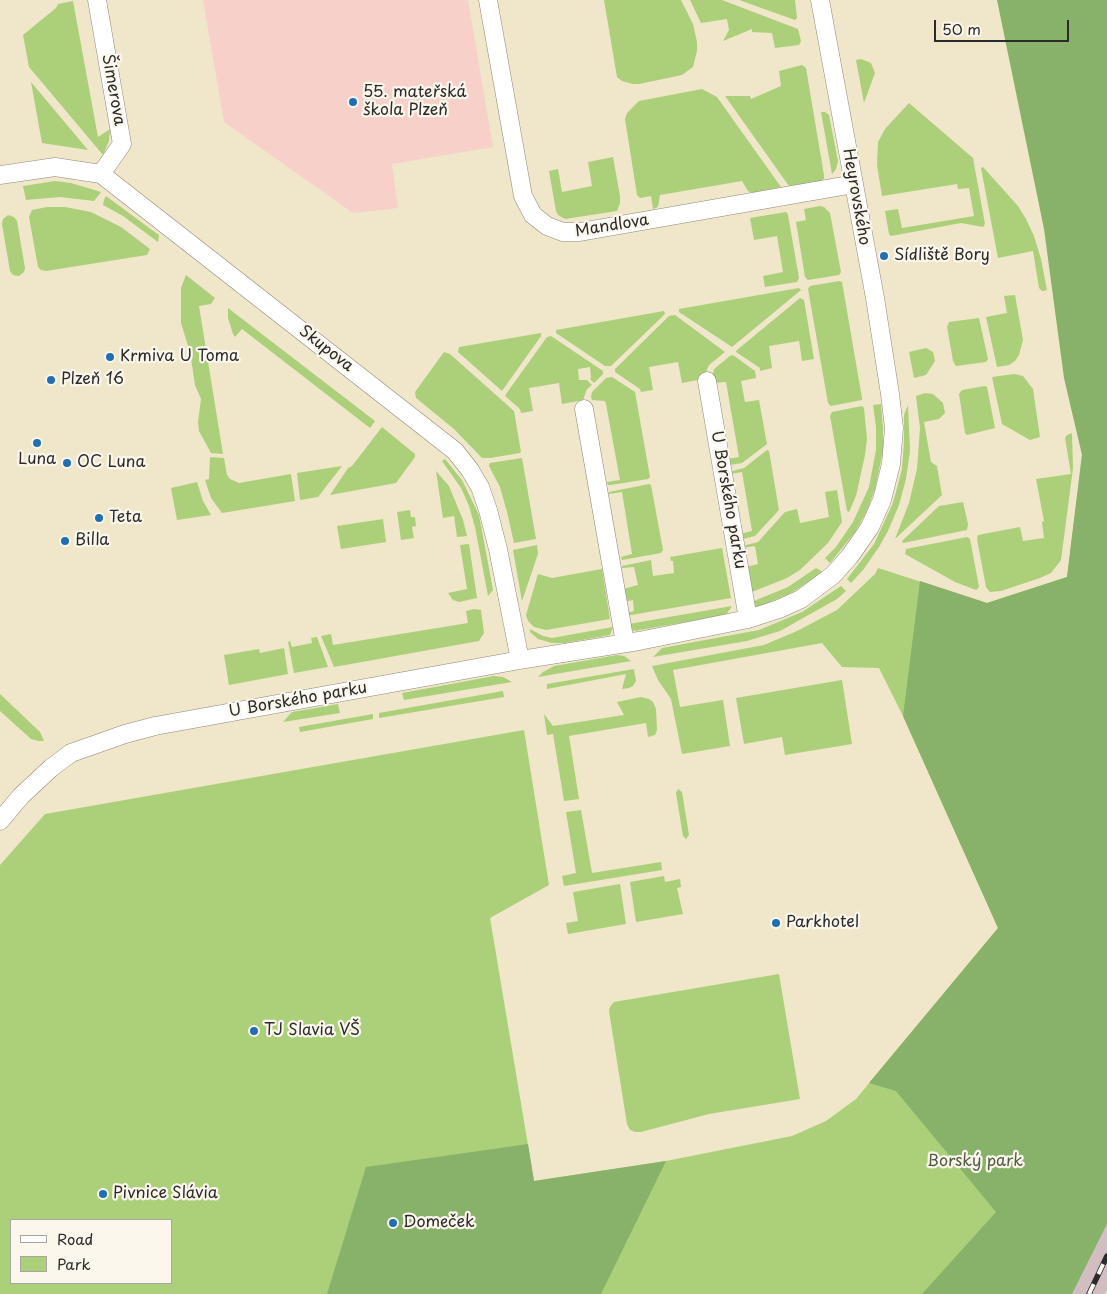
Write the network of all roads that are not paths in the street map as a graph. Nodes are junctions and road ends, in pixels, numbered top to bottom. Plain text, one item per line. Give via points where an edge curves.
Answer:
1 (97, 0) edge
2 (488, 0) edge
3 (820, 0) edge
4 (101, 174) junction
5 (0, 176) edge
6 (854, 184) junction
7 (707, 381) dead end
8 (890, 394) joint
9 (584, 409) dead end
10 (748, 619) junction
11 (625, 643) junction
12 (520, 660) junction
13 (0, 821) edge

1 - 4 street, Šimerova via 122,144
2 - 6 street, Mandlova via 523,196 533,215 550,228 580,232
3 - 6 street, Heyrovského
4 - 5 street, Skupova via 55,167
4 - 12 street, Skupova via 455,450 480,487 488,510
6 - 8 street, Heyrovského
7 - 10 street, U Borského parku
8 - 10 street, U Borského parku via 894,428 891,464 882,500 870,527 850,556 822,584 801,599
9 - 11 street
10 - 11 street, U Borského parku
11 - 12 street, U Borského parku
12 - 13 street, U Borského parku via 125,734 71,753 20,796

